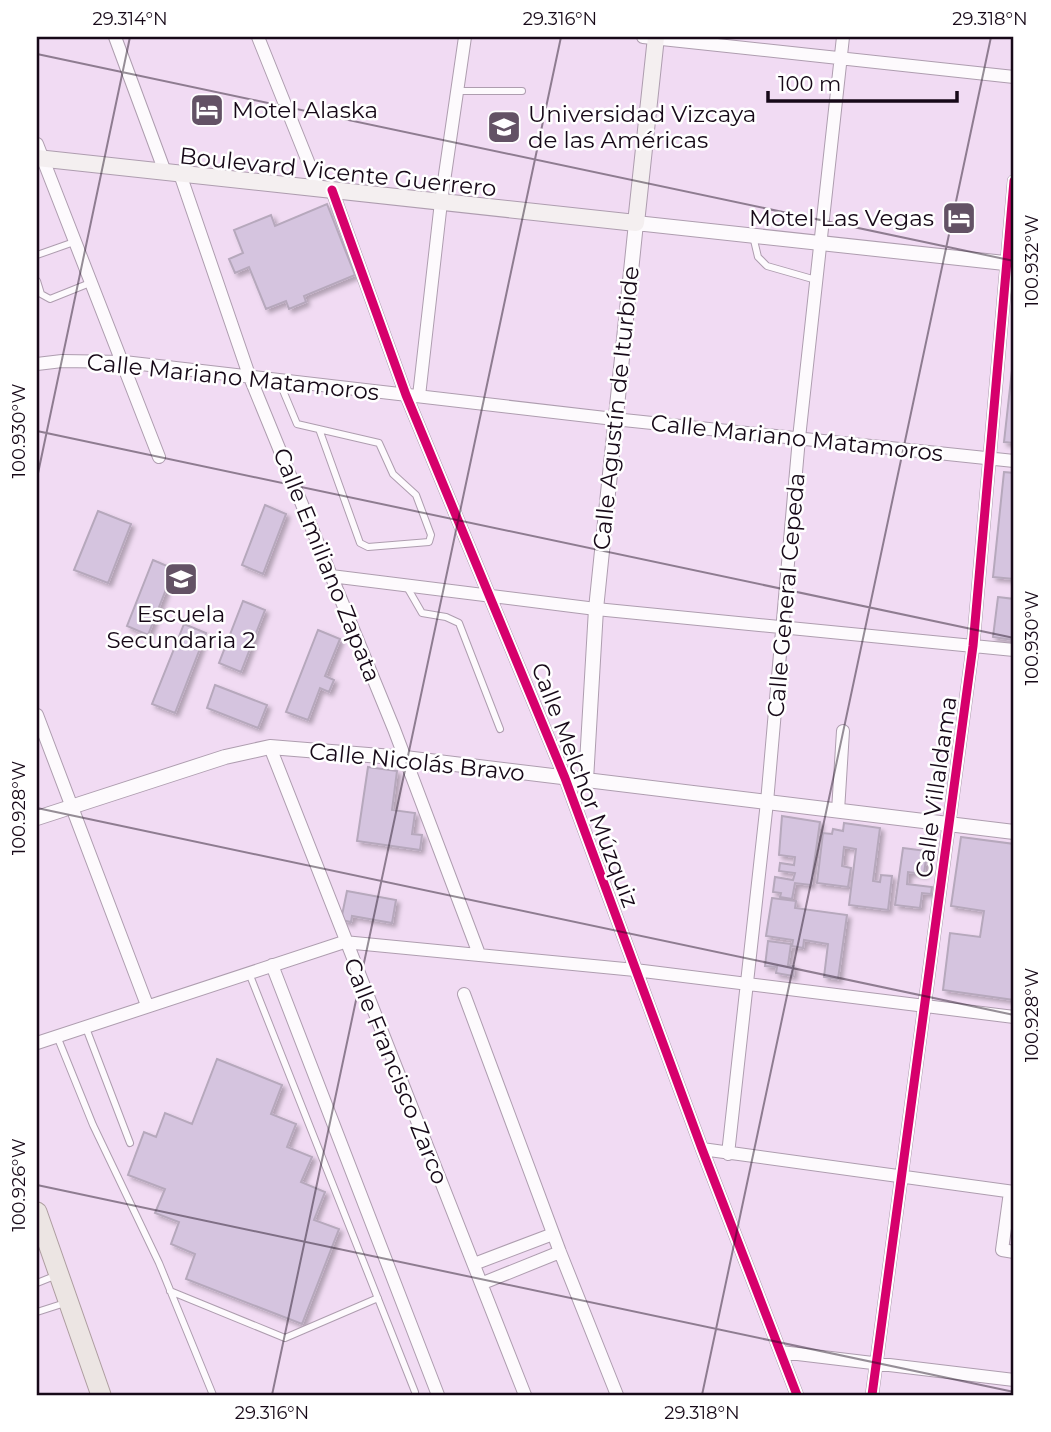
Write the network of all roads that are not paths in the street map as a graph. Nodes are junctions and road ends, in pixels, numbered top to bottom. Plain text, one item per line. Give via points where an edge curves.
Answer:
1 (115, 37) edge
2 (258, 37) edge
3 (465, 37) edge
4 (651, 37) edge
5 (843, 37) edge
6 (840, 61) junction
7 (1014, 77) edge
8 (457, 91) junction
9 (522, 91) dead end
10 (39, 154) edge
11 (172, 173) junction
12 (1014, 181) edge
13 (326, 190) junction
14 (441, 202) junction
15 (636, 223) junction
16 (753, 236) junction
17 (74, 242) junction
18 (820, 243) junction
19 (37, 255) edge
20 (1010, 264) edge
21 (816, 280) junction
22 (37, 281) edge
23 (90, 283) junction
24 (124, 362) junction
25 (37, 364) edge
26 (249, 375) junction
27 (278, 379) junction
28 (413, 395) junction
29 (614, 419) junction
30 (318, 429) junction
31 (799, 438) junction
32 (159, 457) dead end
33 (988, 458) junction
34 (1014, 461) edge
35 (331, 576) junction
36 (406, 584) junction
37 (490, 597) junction
38 (596, 609) junction
39 (783, 625) junction
40 (973, 646) junction
41 (1014, 650) edge
42 (37, 715) edge
43 (500, 729) dead end
44 (843, 731) dead end
45 (270, 747) junction
46 (405, 758) junction
47 (565, 778) junction
48 (586, 780) junction
49 (767, 802) junction
50 (71, 806) junction
51 (838, 811) junction
52 (37, 818) edge
53 (951, 824) junction
54 (1014, 832) edge
55 (344, 942) junction
56 (479, 954) junction
57 (272, 965) junction
58 (635, 970) junction
59 (249, 973) junction
60 (747, 984) junction
61 (464, 994) dead end
62 (147, 1005) junction
63 (925, 1006) junction
64 (1014, 1017) edge
65 (86, 1026) junction
66 (57, 1036) junction
67 (37, 1043) edge
68 (130, 1143) dead end
69 (702, 1149) junction
70 (728, 1154) junction
71 (902, 1177) junction
72 (1012, 1192) edge
73 (37, 1212) edge
74 (553, 1234) junction
75 (560, 1252) junction
76 (1014, 1252) edge
77 (474, 1264) junction
78 (59, 1274) junction
79 (37, 1283) edge
80 (483, 1283) junction
81 (170, 1291) junction
82 (378, 1298) junction
83 (69, 1302) junction
84 (37, 1312) edge
85 (782, 1352) junction
86 (877, 1362) junction
87 (1014, 1380) edge
88 (415, 1392) dead end
89 (101, 1395) edge
90 (212, 1395) edge
91 (438, 1395) edge
92 (525, 1395) edge
93 (617, 1395) edge
94 (797, 1395) edge
95 (872, 1395) edge

1 - 11 street, Calle Emiliano Zapata
2 - 13 street, Calle Melchor Múzquiz
3 - 8 street
4 - 6 street
4 - 15 main road, Calle Agustín de Iturbide
5 - 6 street, Calle General Cepeda
6 - 7 street
6 - 18 street, Calle General Cepeda
8 - 9 lane
8 - 14 street
10 - 11 main road, Boulevard Vicente Guerrero
10 - 17 street
11 - 13 main road, Boulevard Vicente Guerrero
11 - 26 street, Calle Emiliano Zapata
12 - 20 street, Calle Villaldama
13 - 14 main road, Boulevard Vicente Guerrero
13 - 28 street, Calle Melchor Múzquiz
14 - 15 main road, Boulevard Vicente Guerrero
14 - 28 street
15 - 16 street, Boulevard Vicente Guerrero
15 - 29 street, Calle Agustín de Iturbide
16 - 18 street, Boulevard Vicente Guerrero
16 - 21 lane via 758,257 766,266
17 - 19 lane
17 - 23 street
18 - 20 street, Boulevard Vicente Guerrero
18 - 21 street, Calle General Cepeda
20 - 33 street, Calle Villaldama
21 - 31 street, Calle General Cepeda
22 - 23 lane via 41,294 50,299
23 - 24 street
24 - 25 street, Calle Mariano Matamoros
24 - 26 street, Calle Mariano Matamoros
24 - 32 street
26 - 27 street, Calle Mariano Matamoros
26 - 35 street, Calle Emiliano Zapata
27 - 28 street, Calle Mariano Matamoros
27 - 30 lane via 295,421
28 - 29 street, Calle Mariano Matamoros
28 - 37 street, Calle Melchor Múzquiz
29 - 31 street, Calle Mariano Matamoros
29 - 38 street, Calle Agustín de Iturbide
30 - 30 lane via 360,543 368,547 429,542 431,535 416,495 393,474 379,443
31 - 33 street, Calle Mariano Matamoros
31 - 39 street, Calle General Cepeda
33 - 34 street, Calle Mariano Matamoros
33 - 40 street, Calle Villaldama
35 - 36 street
35 - 46 street, Calle Emiliano Zapata
36 - 37 street
36 - 43 lane via 422,613 459,623
37 - 38 street
37 - 47 street, Calle Melchor Múzquiz
38 - 39 street
38 - 48 street, Calle Agustín de Iturbide
39 - 40 street
39 - 49 street, Calle General Cepeda
40 - 41 street
40 - 53 street, Calle Villaldama
42 - 50 street
44 - 51 street
45 - 46 street, Calle Nicolás Bravo
45 - 50 street, Calle Nicolás Bravo
45 - 55 street, Calle Francisco Zarco
46 - 47 street, Calle Nicolás Bravo
46 - 56 street, Calle Emiliano Zapata
47 - 48 street, Calle Nicolás Bravo
47 - 58 street, Calle Melchor Múzquiz
48 - 49 street, Calle Nicolás Bravo
49 - 51 street, Calle Nicolás Bravo
49 - 60 street, Calle General Cepeda
50 - 52 street, Calle Nicolás Bravo
50 - 62 street
51 - 53 street, Calle Nicolás Bravo
53 - 54 street, Calle Nicolás Bravo
53 - 63 street, Calle Villaldama
55 - 56 street
55 - 57 street
55 - 77 street, Calle Francisco Zarco
56 - 58 street
57 - 59 street
57 - 91 street
58 - 60 street
58 - 69 street, Calle Melchor Múzquiz
59 - 62 street
59 - 82 lane
60 - 63 street
60 - 70 street, Calle General Cepeda
61 - 74 street
62 - 65 street
63 - 64 street
63 - 71 street, Calle Villaldama
65 - 66 street
65 - 68 lane
66 - 67 street
66 - 81 lane
69 - 70 street
69 - 85 street, Calle Melchor Múzquiz
70 - 71 street
71 - 72 street
71 - 86 street, Calle Villaldama
72 - 76 street via 1002,1250
73 - 78 main road
74 - 75 street
74 - 77 street
75 - 80 street
75 - 93 street
77 - 80 street, Calle Francisco Zarco
78 - 79 lane
78 - 83 main road
80 - 92 street, Calle Francisco Zarco
81 - 82 lane via 285,1338
81 - 90 lane
82 - 88 lane
83 - 84 lane
83 - 89 main road
85 - 86 street
85 - 94 street, Calle Melchor Múzquiz
86 - 87 street
86 - 95 street, Calle Villaldama

